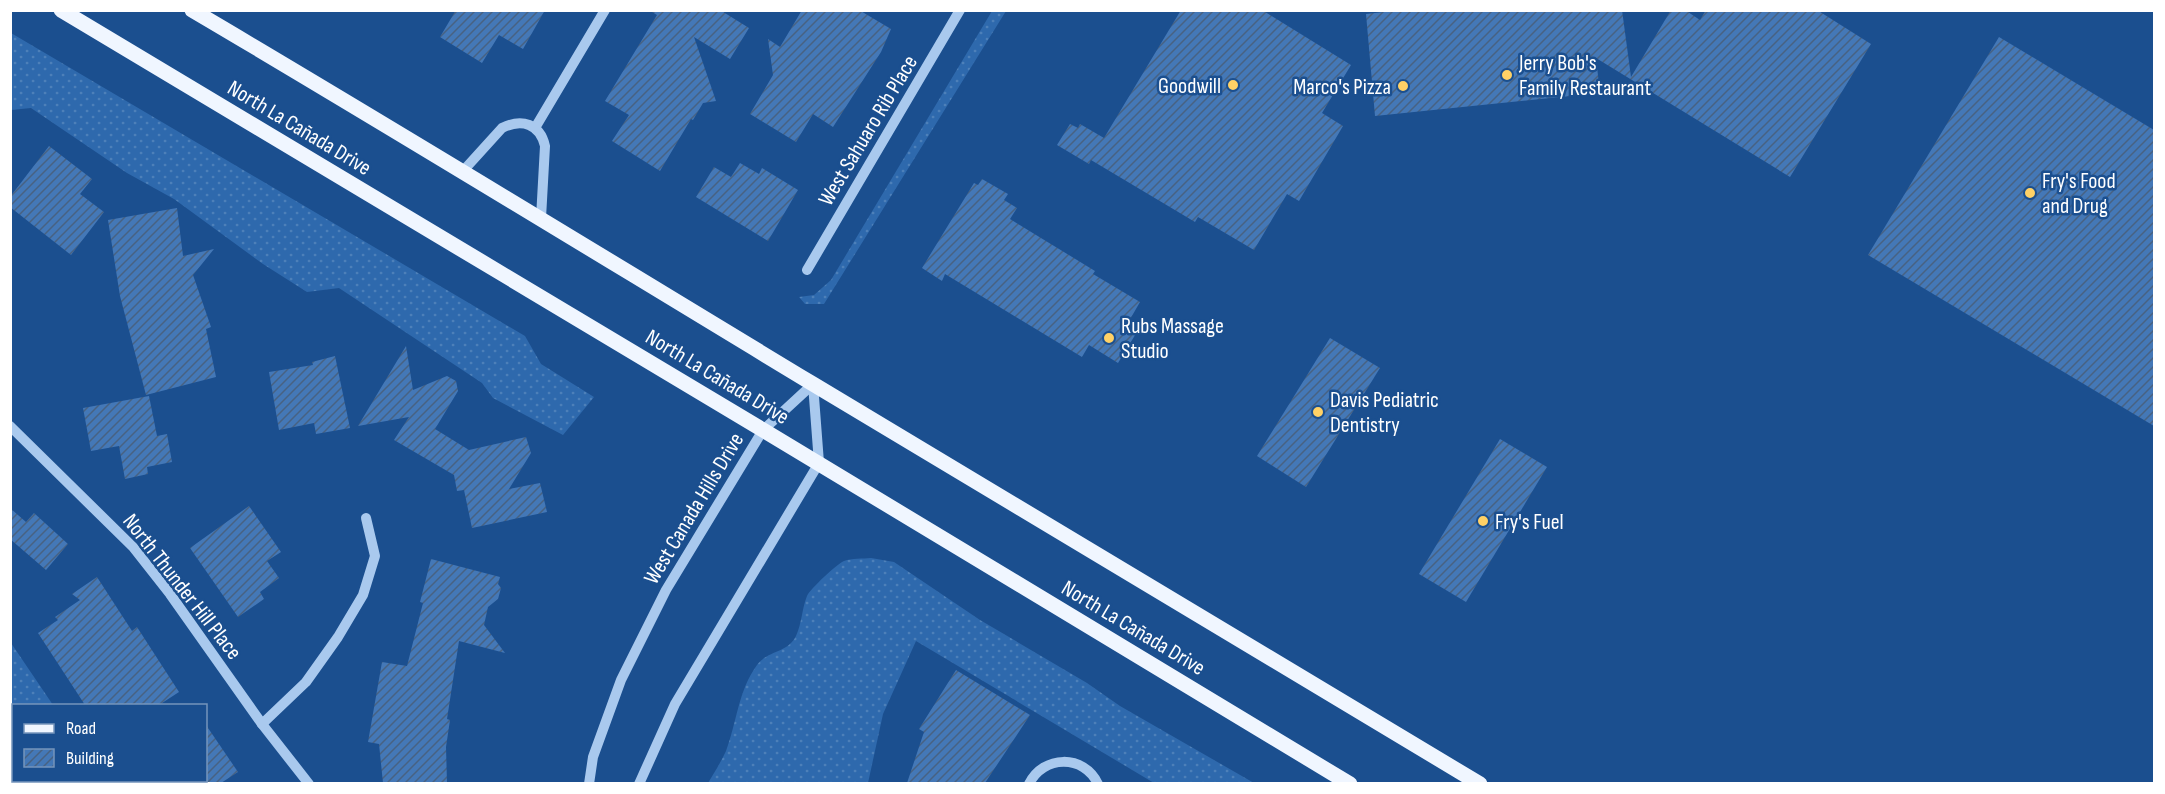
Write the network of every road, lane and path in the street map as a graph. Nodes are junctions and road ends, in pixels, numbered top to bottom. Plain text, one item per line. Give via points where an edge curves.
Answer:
1 (61, 10) edge
2 (192, 10) edge
3 (605, 10) edge
4 (960, 10) edge
5 (535, 128) junction
6 (463, 171) junction
7 (541, 218) junction
8 (807, 270) dead end
9 (813, 384) junction
10 (10, 426) edge
11 (763, 430) junction
12 (819, 463) junction
13 (366, 518) dead end
14 (262, 724) junction
15 (309, 783) edge
16 (589, 783) edge
17 (639, 783) edge
18 (1029, 783) edge
19 (1098, 783) edge
20 (1350, 783) edge
21 (1480, 783) edge

1 - 11 main road, North La Cañada Drive
2 - 6 main road, North La Cañada Drive
3 - 5 street
4 - 8 street, West Sahuaro Rib Place
5 - 6 street via 520,124 502,128
5 - 7 street via 543,136 545,146
6 - 7 main road, North La Cañada Drive
7 - 9 main road, North La Cañada Drive
9 - 11 street, West Canada Hills Drive
9 - 12 street
9 - 21 main road, North La Cañada Drive
10 - 14 street, North Thunder Hill Place via 133,547
11 - 12 main road, North La Cañada Drive
11 - 16 street, West Canada Hills Drive via 643,634 606,718
12 - 17 street via 675,704
12 - 20 main road, North La Cañada Drive
13 - 14 street via 375,556 363,595 306,682
14 - 15 street, North Thunder Hill Place
18 - 19 street via 1041,768 1066,761 1089,770

